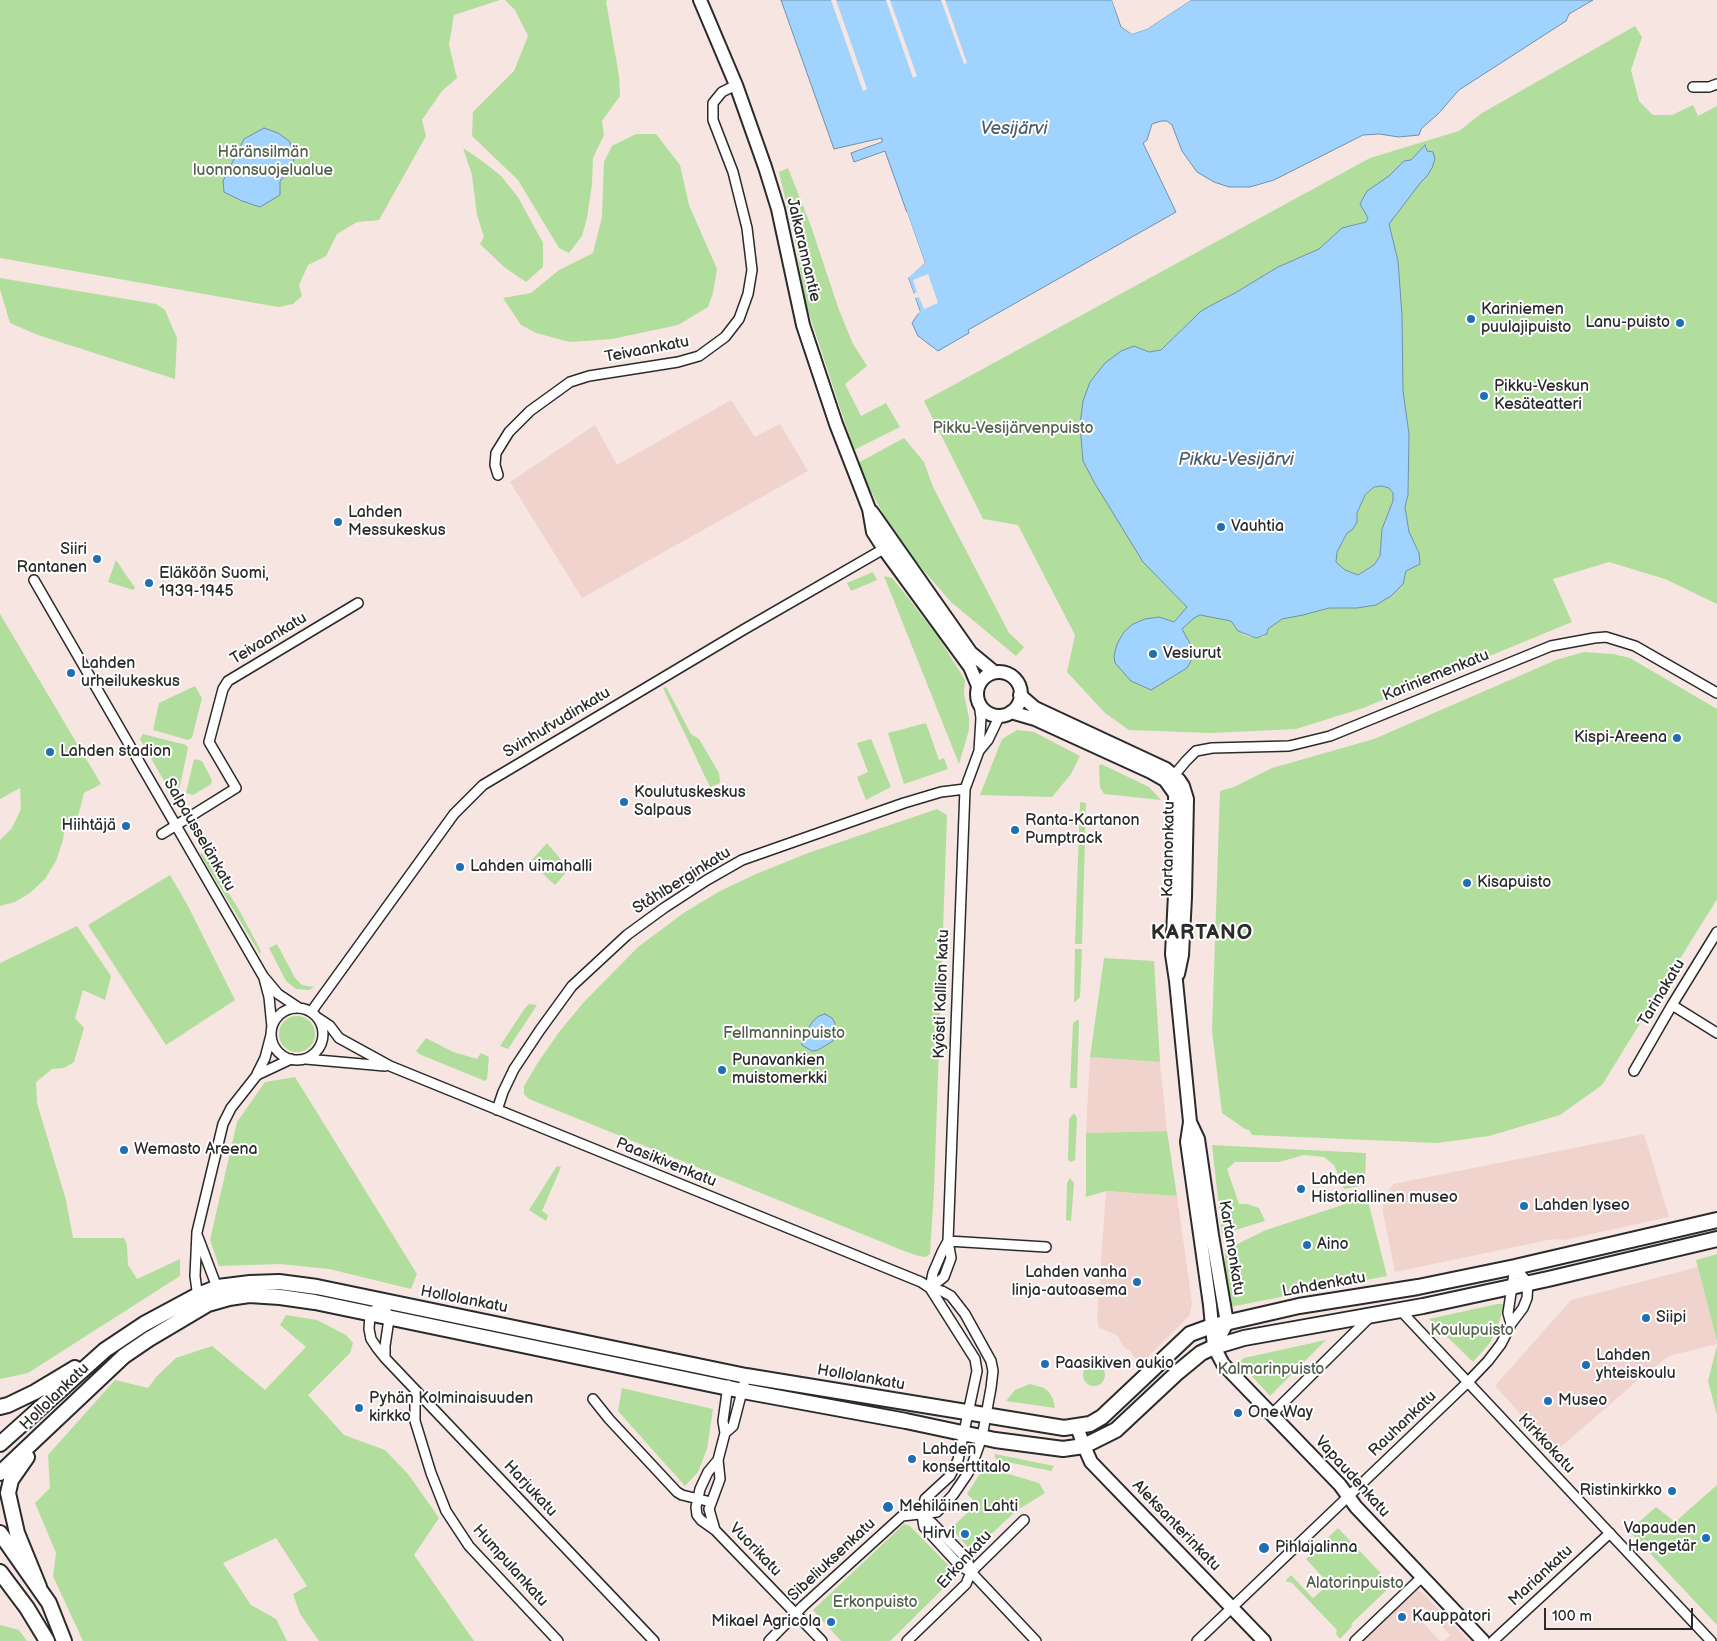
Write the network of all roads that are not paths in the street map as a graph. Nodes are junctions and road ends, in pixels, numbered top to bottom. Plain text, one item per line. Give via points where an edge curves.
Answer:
1 (700, 0) edge
2 (1717, 84) edge
3 (736, 85) junction
4 (1693, 88) dead end
5 (498, 475) dead end
6 (889, 546) junction
7 (34, 580) dead end
8 (358, 603) dead end
9 (994, 672) junction
10 (978, 686) junction
11 (1717, 693) edge
12 (1020, 695) junction
13 (979, 704) junction
14 (1005, 714) junction
15 (979, 751) junction
16 (1171, 779) junction
17 (965, 789) junction
18 (176, 826) junction
19 (162, 834) dead end
20 (1717, 932) edge
21 (263, 976) junction
22 (1176, 981) junction
23 (1672, 1005) junction
24 (299, 1008) junction
25 (314, 1015) junction
26 (272, 1031) junction
27 (1717, 1033) edge
28 (291, 1059) junction
29 (304, 1059) junction
30 (390, 1066) junction
31 (1634, 1071) dead end
32 (257, 1075) junction
33 (497, 1110) junction
34 (1190, 1122) junction
35 (1717, 1220) edge
36 (197, 1232) junction
37 (1717, 1239) edge
38 (948, 1241) junction
39 (1046, 1247) dead end
40 (1515, 1267) junction
41 (1528, 1283) junction
42 (1512, 1286) junction
43 (930, 1288) junction
44 (219, 1294) junction
45 (199, 1301) junction
46 (383, 1302) junction
47 (1400, 1311) junction
48 (370, 1315) junction
49 (1370, 1317) junction
50 (389, 1319) junction
51 (1227, 1323) junction
52 (1511, 1324) junction
53 (1212, 1326) junction
54 (1214, 1347) junction
55 (105, 1350) junction
56 (385, 1358) junction
57 (730, 1372) junction
58 (746, 1376) junction
59 (1468, 1382) junction
60 (728, 1388) junction
61 (742, 1391) junction
62 (418, 1393) junction
63 (593, 1399) dead end
64 (0, 1407) edge
65 (968, 1413) junction
66 (1272, 1414) junction
67 (985, 1416) junction
68 (1077, 1427) junction
69 (47, 1430) junction
70 (726, 1433) junction
71 (964, 1434) junction
72 (988, 1438) junction
73 (0, 1444) edge
74 (1084, 1446) junction
75 (718, 1460) junction
76 (0, 1473) edge
77 (1349, 1496) junction
78 (697, 1499) junction
79 (711, 1502) junction
80 (922, 1514) junction
81 (1024, 1520) dead end
82 (715, 1530) junction
83 (0, 1533) edge
84 (1610, 1533) junction
85 (0, 1572) edge
86 (971, 1572) junction
87 (1422, 1577) junction
88 (39, 1587) junction
89 (1233, 1608) junction
90 (796, 1614) junction
91 (47, 1641) edge
92 (64, 1641) edge
93 (558, 1641) edge
94 (654, 1641) edge
95 (769, 1641) edge
96 (822, 1641) edge
97 (907, 1641) edge
98 (1036, 1641) edge
99 (1197, 1641) edge
100 (1264, 1641) edge
101 (1355, 1641) edge
102 (1483, 1641) edge
103 (1493, 1641) edge
104 (1711, 1641) edge

1 - 3 main road, Jalkarannantie
2 - 4 street
3 - 5 street, Teivaankatu via 722,92 713,103 713,120 733,172 747,228 752,270 739,319 725,337 699,356 570,382 530,411 509,432 496,453
3 - 6 main road, Jalkarannantie via 778,209 803,325 836,424 869,508 873,532
6 - 9 main road, Jalkarannantie via 971,653
6 - 10 main road, Jalkarannantie via 970,667
6 - 25 street, Svinhufvudinkatu via 482,785 454,814
7 - 18 street, Salpausselänkatu
8 - 18 street, Teivaankatu via 228,681 223,689 210,742 236,788
9 - 10 main road
9 - 12 main road via 1011,676 1020,688
10 - 13 main road
11 - 16 street, Kariniemenkatu via 1635,646 1606,637 1594,638 1551,646 1330,736 1289,746 1196,751
12 - 14 main road via 1018,704
12 - 16 main road, Kartanonkatu via 1035,708 1156,764
13 - 14 main road via 988,712
13 - 15 street, Kyösti Kallion katu
14 - 15 street, Kyösti Kallion katu
14 - 16 main road, Kartanonkatu via 1044,724
15 - 17 street, Kyösti Kallion katu
16 - 22 main road, Kartanonkatu via 1176,798 1172,954
16 - 22 main road, Kartanonkatu via 1179,780 1186,792 1187,805 1182,954
17 - 33 street, Ståhlberginkatu via 904,803 742,860 664,908 627,935 572,986 514,1069
17 - 38 street, Kyösti Kallion katu
18 - 19 street
18 - 21 street, Salpausselänkatu
20 - 23 street, Tarinakatu
21 - 24 street, Salpausselänkatu via 278,994
21 - 26 street, Salpausselänkatu via 269,997
22 - 34 main road, Kartanonkatu
23 - 27 street
23 - 31 street, Tarinakatu
24 - 25 street
24 - 26 street via 277,1017
25 - 29 street via 323,1032 322,1039 316,1051
25 - 30 street, Paasikivenkatu via 330,1026 339,1038
26 - 28 street via 277,1050
26 - 32 street
28 - 29 street
28 - 32 street
29 - 30 street, Paasikivenkatu
30 - 33 street, Paasikivenkatu
32 - 36 street via 231,1108 223,1124
33 - 43 street, Paasikivenkatu
34 - 51 main road, Kartanonkatu via 1198,1139
34 - 53 main road, Kartanonkatu via 1187,1142
35 - 40 main road, Lahdenkatu
36 - 44 street
36 - 45 street via 195,1276
37 - 41 main road
38 - 39 street
38 - 43 street, Kyösti Kallion katu via 951,1258 947,1271 941,1281
40 - 41 street
40 - 42 street
40 - 51 main road, Lahdenkatu via 1299,1306
41 - 42 main road
41 - 52 street, Rauhankatu via 1523,1308
42 - 47 main road
42 - 52 street via 1508,1313
43 - 65 street, Paasikivenkatu via 974,1359 977,1372
43 - 67 street, Paasikivenkatu via 951,1296 991,1361 993,1371
44 - 45 main road, Hollolankatu
44 - 46 main road, Hollolankatu via 250,1283 279,1282
44 - 48 main road, Hollolankatu via 280,1297
45 - 55 main road, Hollolankatu via 144,1324
45 - 69 main road, Hollolankatu via 124,1356
46 - 48 street
46 - 50 street
46 - 57 main road, Hollolankatu
47 - 49 main road
47 - 59 street, Kirkkokatu
48 - 50 main road, Hollolankatu
48 - 56 street, Harjukatu via 371,1339
49 - 54 main road via 1244,1338
49 - 66 street
50 - 56 street
50 - 60 main road, Hollolankatu
51 - 53 main road, Lahdenkatu
51 - 54 main road
52 - 59 street, Rauhankatu via 1501,1344
53 - 54 main road, Vapaudenkatu
53 - 68 main road, Lahdenkatu via 1190,1334 1111,1410 1090,1424
54 - 66 main road, Vapaudenkatu via 1223,1364
54 - 74 main road via 1178,1372 1116,1430
55 - 64 main road via 36,1392
55 - 73 main road, Hollolankatu
56 - 62 street, Harjukatu
57 - 58 main road, Hollolankatu
57 - 60 street
58 - 61 street
58 - 65 main road, Hollolankatu
59 - 77 street, Rauhankatu
59 - 84 street, Kirkkokatu
60 - 61 main road, Hollolankatu
60 - 70 street via 723,1421
61 - 70 street via 733,1426
61 - 71 main road, Hollolankatu
62 - 93 street, Humpulankatu via 415,1421 446,1510 469,1546
62 - 94 street, Harjukatu
63 - 78 street via 677,1492
65 - 67 main road, Lahdenkatu
65 - 71 street
66 - 77 main road, Vapaudenkatu
67 - 68 main road, Lahdenkatu via 1064,1428
67 - 72 street, Sibeliuksenkatu
68 - 74 main road, Aleksanterinkatu
69 - 76 main road, Hollolankatu
69 - 88 main road via 16,1471 8,1493 17,1533
70 - 75 street
71 - 72 main road, Hollolankatu
71 - 80 street via 955,1469 925,1499
72 - 74 main road via 1064,1449
72 - 80 street, Sibeliuksenkatu via 953,1495 937,1512
74 - 89 main road, Aleksanterinkatu via 1092,1462
75 - 78 street via 708,1472
75 - 79 street via 720,1479
77 - 87 main road, Vapaudenkatu
77 - 89 street, Rauhankatu
78 - 79 street
78 - 82 street, Vuorikatu via 697,1515
79 - 82 street via 709,1509
80 - 86 street via 967,1559
80 - 90 street, Sibeliuksenkatu via 902,1516
81 - 86 street, Erkonkatu
82 - 90 street, Vuorikatu
83 - 88 main road
84 - 103 street, Mariankatu
84 - 104 street, Kirkkokatu
85 - 91 main road
86 - 97 street, Erkonkatu via 966,1584
86 - 98 street
87 - 101 street
87 - 102 main road, Vapaudenkatu
88 - 92 main road
89 - 99 street, Rauhankatu
89 - 100 main road, Aleksanterinkatu
90 - 95 street, Sibeliuksenkatu
90 - 96 street, Vuorikatu

